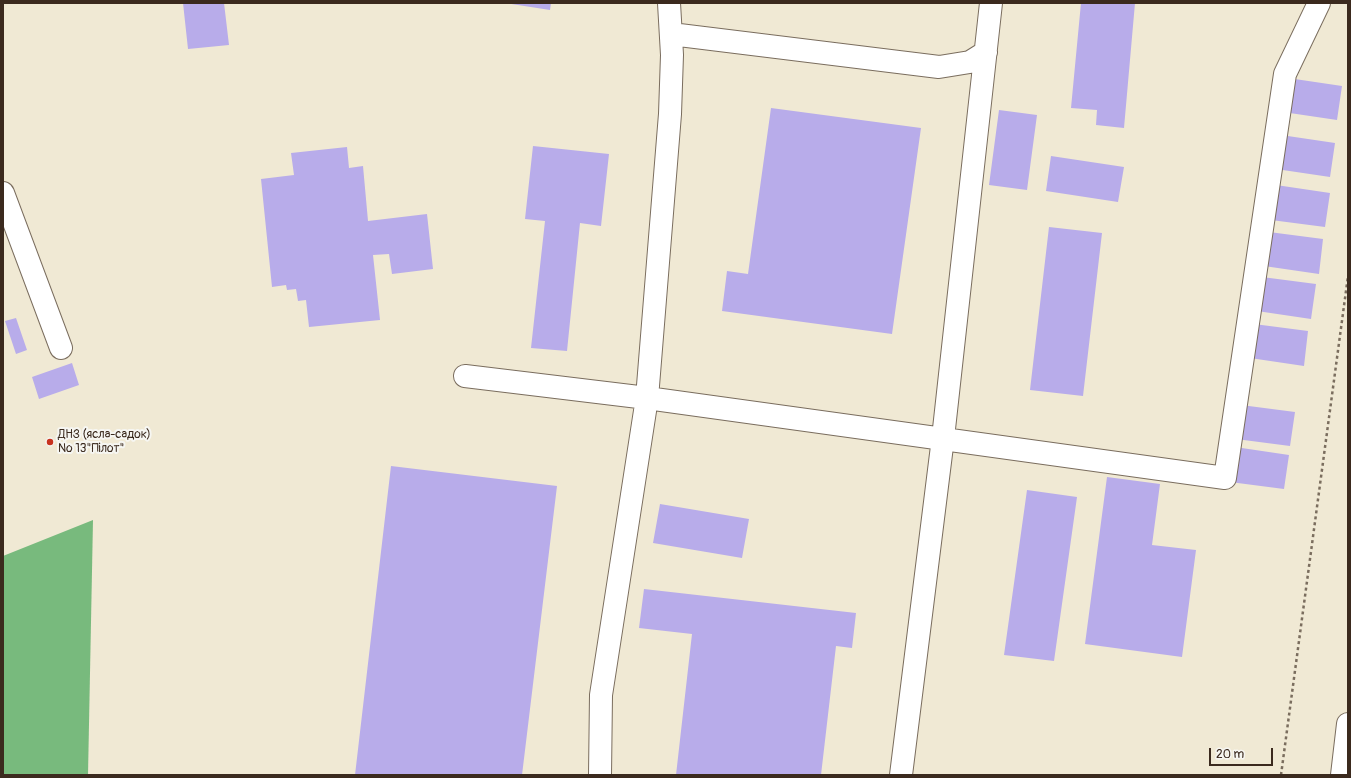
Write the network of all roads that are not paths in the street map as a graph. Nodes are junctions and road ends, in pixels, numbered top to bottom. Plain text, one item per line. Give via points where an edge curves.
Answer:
1 (668, 3) edge
2 (991, 3) edge
3 (1319, 3) edge
4 (671, 34) junction
5 (986, 52) junction
6 (3, 193) edge
7 (61, 348) dead end
8 (464, 376) dead end
9 (647, 398) junction
10 (943, 438) junction
11 (1348, 724) edge
12 (1344, 772) edge
13 (600, 775) edge
14 (901, 775) edge

1 - 4 main road
2 - 5 main road
3 - 10 main road via 1285,74 1225,478
4 - 5 main road via 939,67 970,62
4 - 9 main road via 670,114
5 - 10 main road
6 - 7 main road
8 - 9 main road
9 - 10 main road
9 - 13 main road via 601,695
10 - 14 main road
11 - 12 main road

